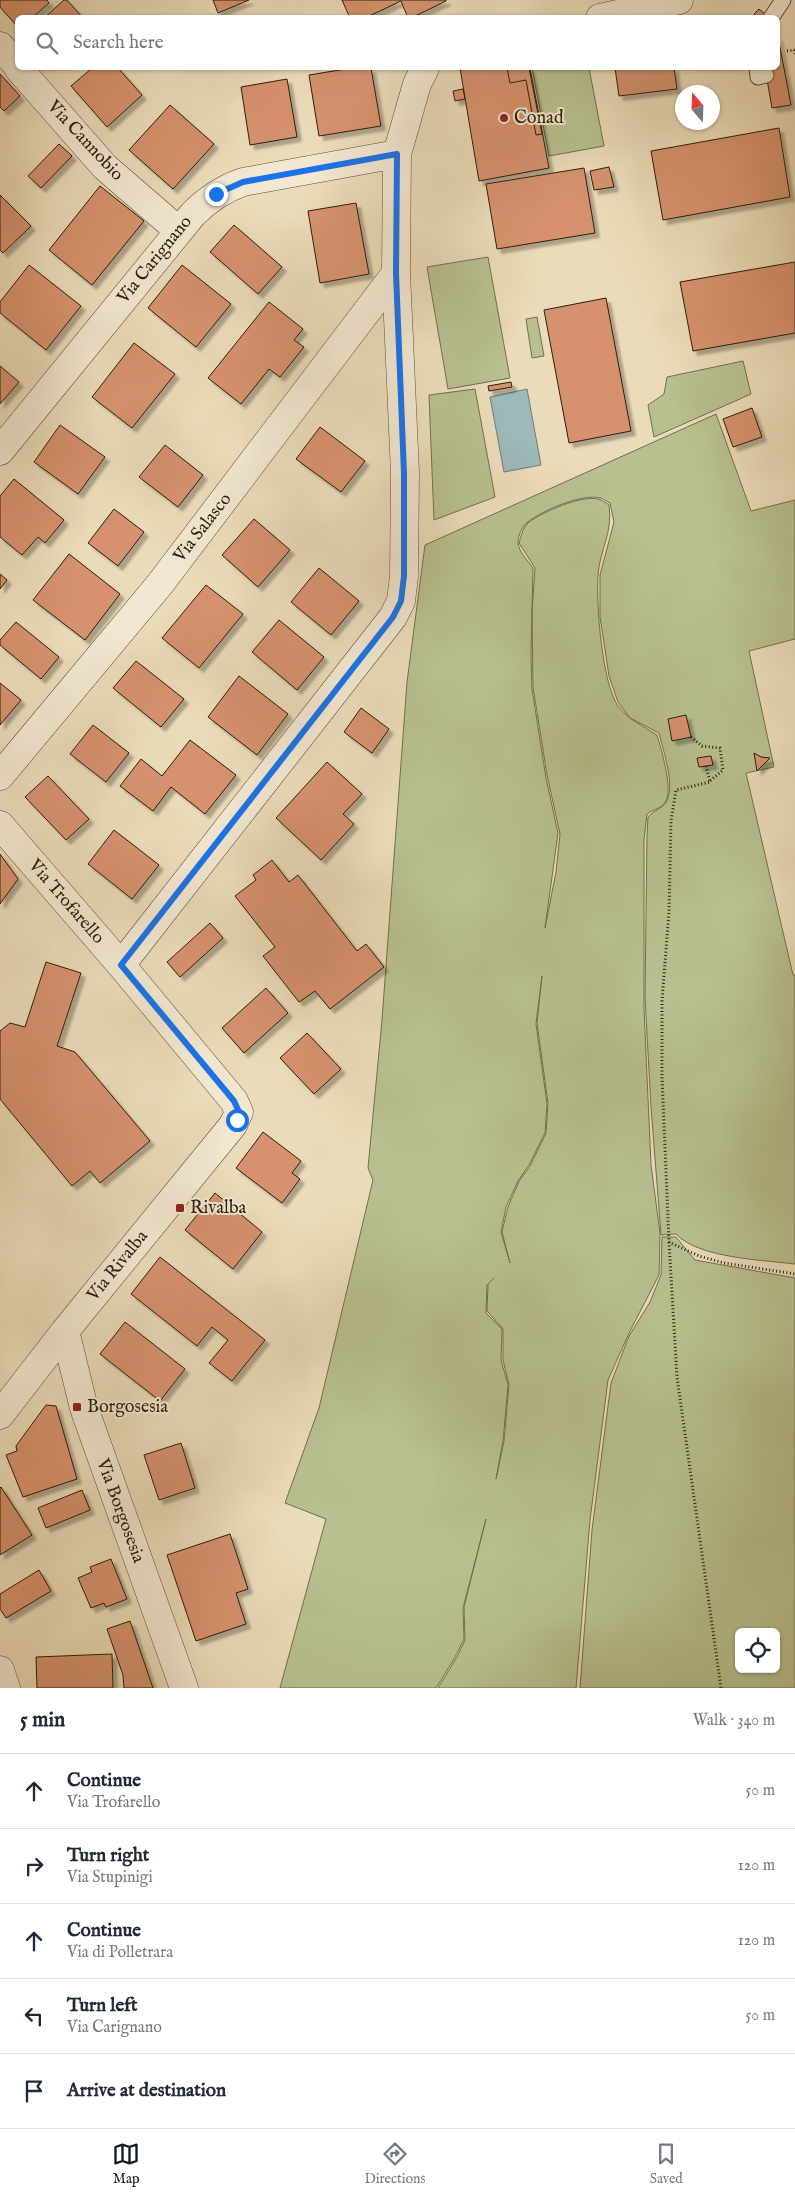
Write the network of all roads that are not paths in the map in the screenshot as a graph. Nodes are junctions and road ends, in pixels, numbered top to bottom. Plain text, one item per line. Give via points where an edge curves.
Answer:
1 (679, 0) edge
2 (783, 0) edge
3 (613, 15) edge
4 (773, 15) edge
5 (0, 46) edge
6 (15, 64) edge
7 (21, 70) edge
8 (424, 70) edge
9 (397, 154) junction
10 (179, 231) junction
11 (396, 273) junction
12 (0, 451) edge
13 (0, 776) edge
14 (0, 825) edge
15 (121, 965) junction
16 (237, 1120) joint
17 (65, 1331) junction
18 (0, 1415) edge
19 (0, 1670) edge
20 (6, 1688) edge
21 (184, 1688) edge

1 - 3 street
2 - 4 lane
5 - 6 street, Via Cannobio
7 - 10 street, Via Cannobio via 105,167
8 - 9 street via 416,84
9 - 10 street, Via Carignano via 243,182 207,200
9 - 11 street
10 - 12 street, Via Carignano
11 - 13 street, Via Salasco via 160,584
11 - 15 street via 404,474 401,601 393,617
14 - 15 street, Via Trofarello
15 - 16 street, Via Trofarello via 234,1101 239,1112
16 - 17 street, Via Rivalba
17 - 18 street, Via Rivalba
17 - 21 street, Via Borgosesia via 84,1408
19 - 20 street

